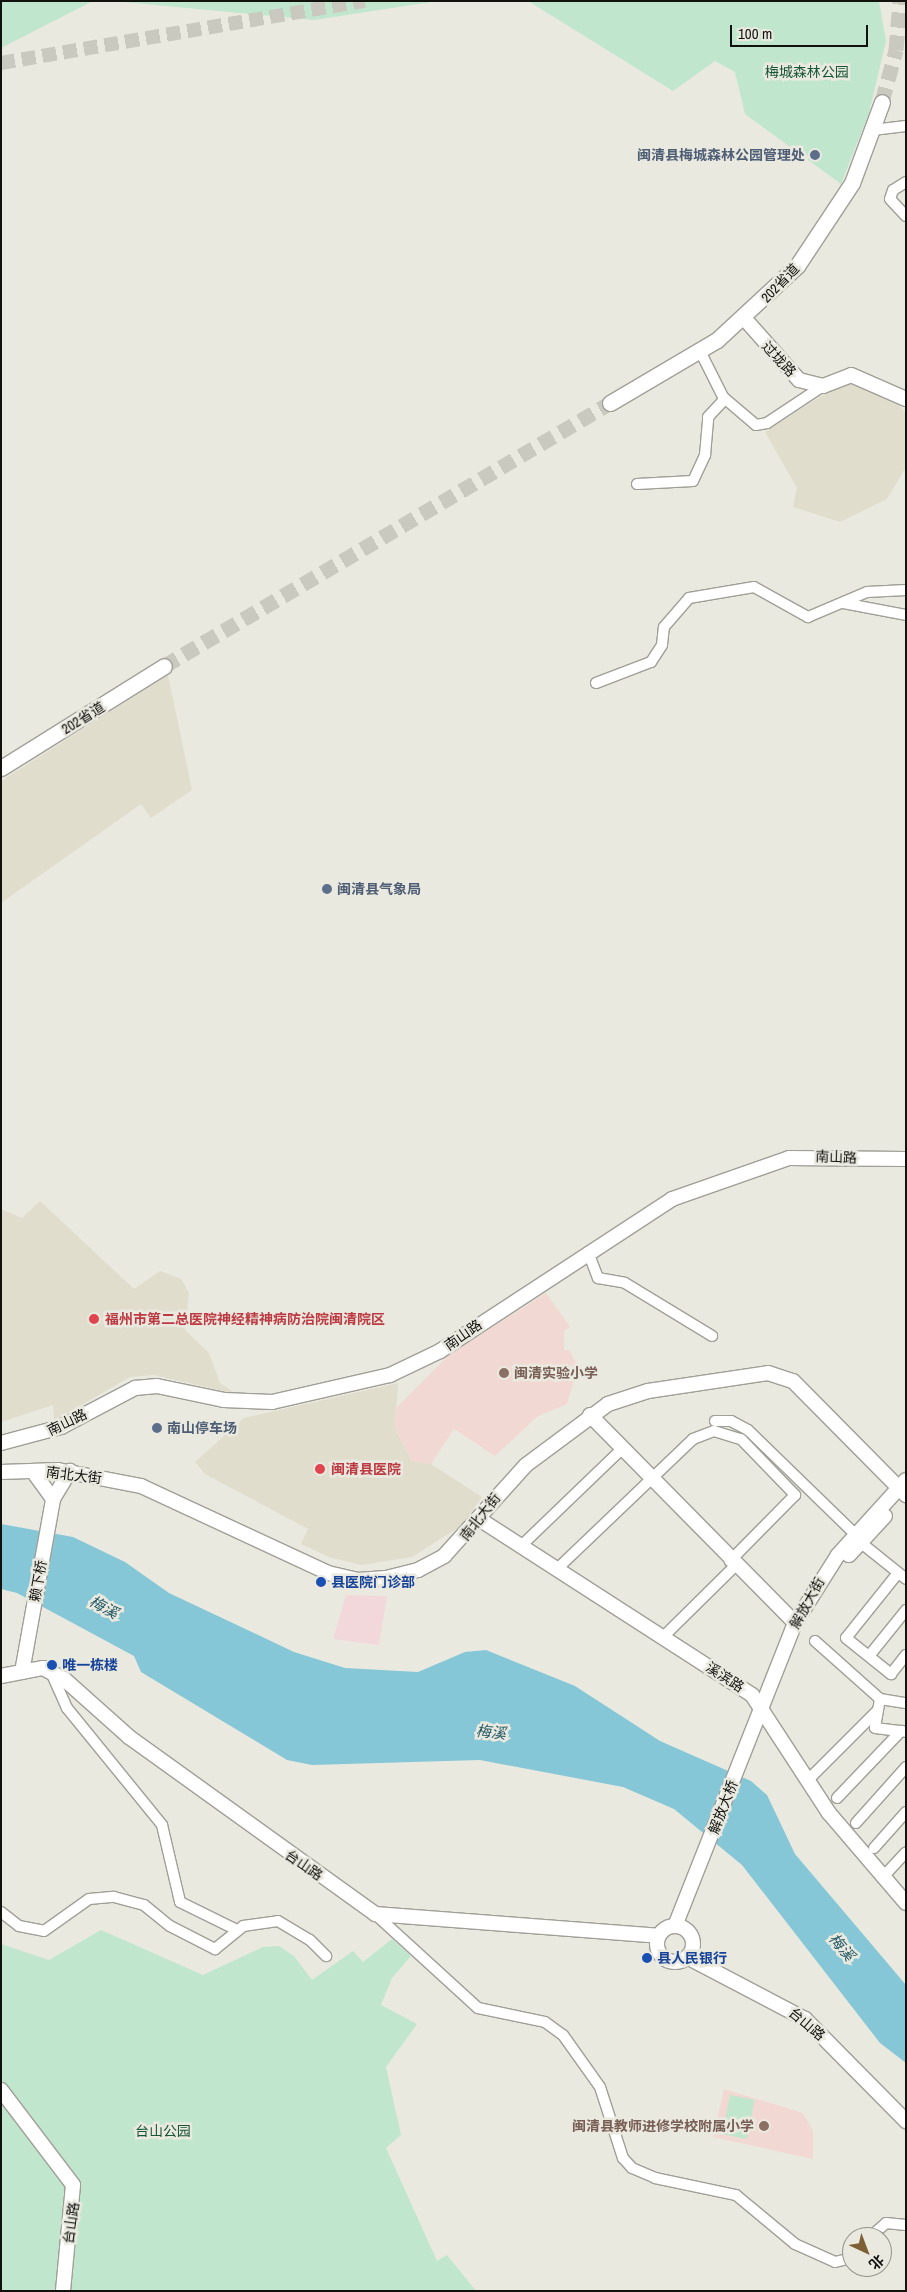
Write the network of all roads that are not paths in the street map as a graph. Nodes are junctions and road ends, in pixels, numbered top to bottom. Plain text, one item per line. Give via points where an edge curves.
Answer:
1 (882, 102) tunnel mouth
2 (906, 126) edge
3 (873, 130) junction
4 (906, 182) edge
5 (906, 216) edge
6 (744, 318) junction
7 (700, 351) junction
8 (823, 386) junction
9 (725, 399) junction
10 (906, 399) edge
11 (610, 403) tunnel mouth
12 (637, 484) dead end
13 (906, 590) edge
14 (843, 602) junction
15 (906, 615) edge
16 (164, 666) tunnel mouth
17 (596, 684) dead end
18 (1, 768) edge
19 (906, 1158) edge
20 (588, 1252) junction
21 (712, 1336) dead end
22 (590, 1415) junction
23 (715, 1420) dead end
24 (1, 1444) edge
25 (623, 1448) junction
26 (33, 1471) junction
27 (1, 1472) edge
28 (70, 1472) junction
29 (651, 1479) junction
30 (904, 1490) edge
31 (52, 1504) junction
32 (479, 1519) junction
33 (858, 1538) junction
34 (521, 1546) junction
35 (732, 1563) junction
36 (557, 1569) junction
37 (902, 1576) edge
38 (906, 1610) edge
39 (795, 1623) junction
40 (662, 1638) junction
41 (815, 1642) dead end
42 (906, 1655) edge
43 (869, 1656) junction
44 (50, 1670) junction
45 (22, 1672) junction
46 (1, 1676) edge
47 (906, 1703) edge
48 (879, 1704) junction
49 (764, 1710) junction
50 (904, 1732) edge
51 (749, 1749) joint
52 (906, 1767) edge
53 (808, 1780) junction
54 (838, 1798) dead end
55 (906, 1812) edge
56 (856, 1823) dead end
57 (874, 1848) dead end
58 (905, 1855) edge
59 (882, 1878) junction
60 (906, 1903) edge
61 (1, 1912) edge
62 (376, 1914) junction
63 (678, 1927) junction
64 (237, 1930) junction
65 (658, 1936) junction
66 (326, 1956) dead end
67 (687, 1957) junction
68 (1, 2090) edge
69 (906, 2121) edge
70 (906, 2225) edge
71 (881, 2227) edge
72 (842, 2260) edge
73 (63, 2291) edge

1 - 3 main road, 202省道
2 - 3 street
3 - 6 main road, 202省道 via 852,183 823,232 789,275
4 - 5 street via 893,190 890,199
6 - 7 main road, 202省道
6 - 8 street, 过垅路 via 788,372
7 - 9 street
7 - 11 main road, 202省道
8 - 9 street via 764,424 752,423
8 - 10 street via 851,375
9 - 12 street via 708,418 705,456 693,481
13 - 14 street via 875,590
14 - 15 street
14 - 17 street via 808,618 754,587 689,598 664,627 662,645 651,662
16 - 18 main road, 202省道
19 - 20 street, 南山路 via 781,1160 666,1202
20 - 21 street via 598,1278 625,1283
20 - 24 street, 南山路 via 440,1351 390,1374 272,1402 224,1400 157,1386 135,1388 61,1427
22 - 25 street
22 - 30 street, 南北大街 via 619,1399 648,1391 777,1374 793,1381
22 - 32 street, 南北大街 via 526,1465
23 - 33 street via 731,1421 748,1430
25 - 29 street
25 - 34 street
26 - 27 street, 南北大街
26 - 28 street, 南北大街
26 - 31 street
28 - 31 street
28 - 32 street, 南北大街 via 159,1491 311,1566 358,1580 398,1576 427,1566 456,1547
29 - 35 street
29 - 35 street via 705,1432 728,1433 748,1444 796,1495
29 - 36 street
30 - 33 street, 解放大街
31 - 45 street, 赖下桥
32 - 34 street, 溪滨路
33 - 37 street
33 - 39 street, 解放大街 via 818,1581
33 - 49 street, 解放大街 via 816,1602
34 - 36 street, 溪滨路
35 - 39 street
35 - 40 street
36 - 40 street, 溪滨路
37 - 43 street via 846,1638
38 - 43 street
39 - 49 street, 解放大街
40 - 49 street, 溪滨路 via 752,1695
41 - 48 street
42 - 43 street via 891,1674
44 - 45 street
44 - 62 street, 台山路 via 145,1749
44 - 64 street via 67,1708 162,1825 180,1902
45 - 46 street
47 - 48 street
48 - 50 street via 875,1728
48 - 53 street
49 - 51 street, 解放大街
49 - 53 street, 溪滨路
50 - 54 street
51 - 63 street, 解放大桥
52 - 56 street
53 - 59 street, 溪滨路 via 829,1814
55 - 57 street
58 - 59 street
59 - 60 street, 溪滨路
61 - 64 street via 19,1926 44,1931 89,1899 114,1897 144,1905 170,1926 215,1949
62 - 65 street
62 - 72 street via 478,2008 545,2022 563,2035 600,2087 623,2158 632,2168 655,2178 736,2195 795,2244 835,2262
63 - 65 street
63 - 67 street via 692,1940
64 - 66 street via 259,1921 278,1921 310,1940
65 - 67 street via 658,1950 665,1959 676,1962
67 - 69 street, 台山路 via 805,2019
68 - 73 street, 台山路 via 73,2185
70 - 71 street via 886,2223

